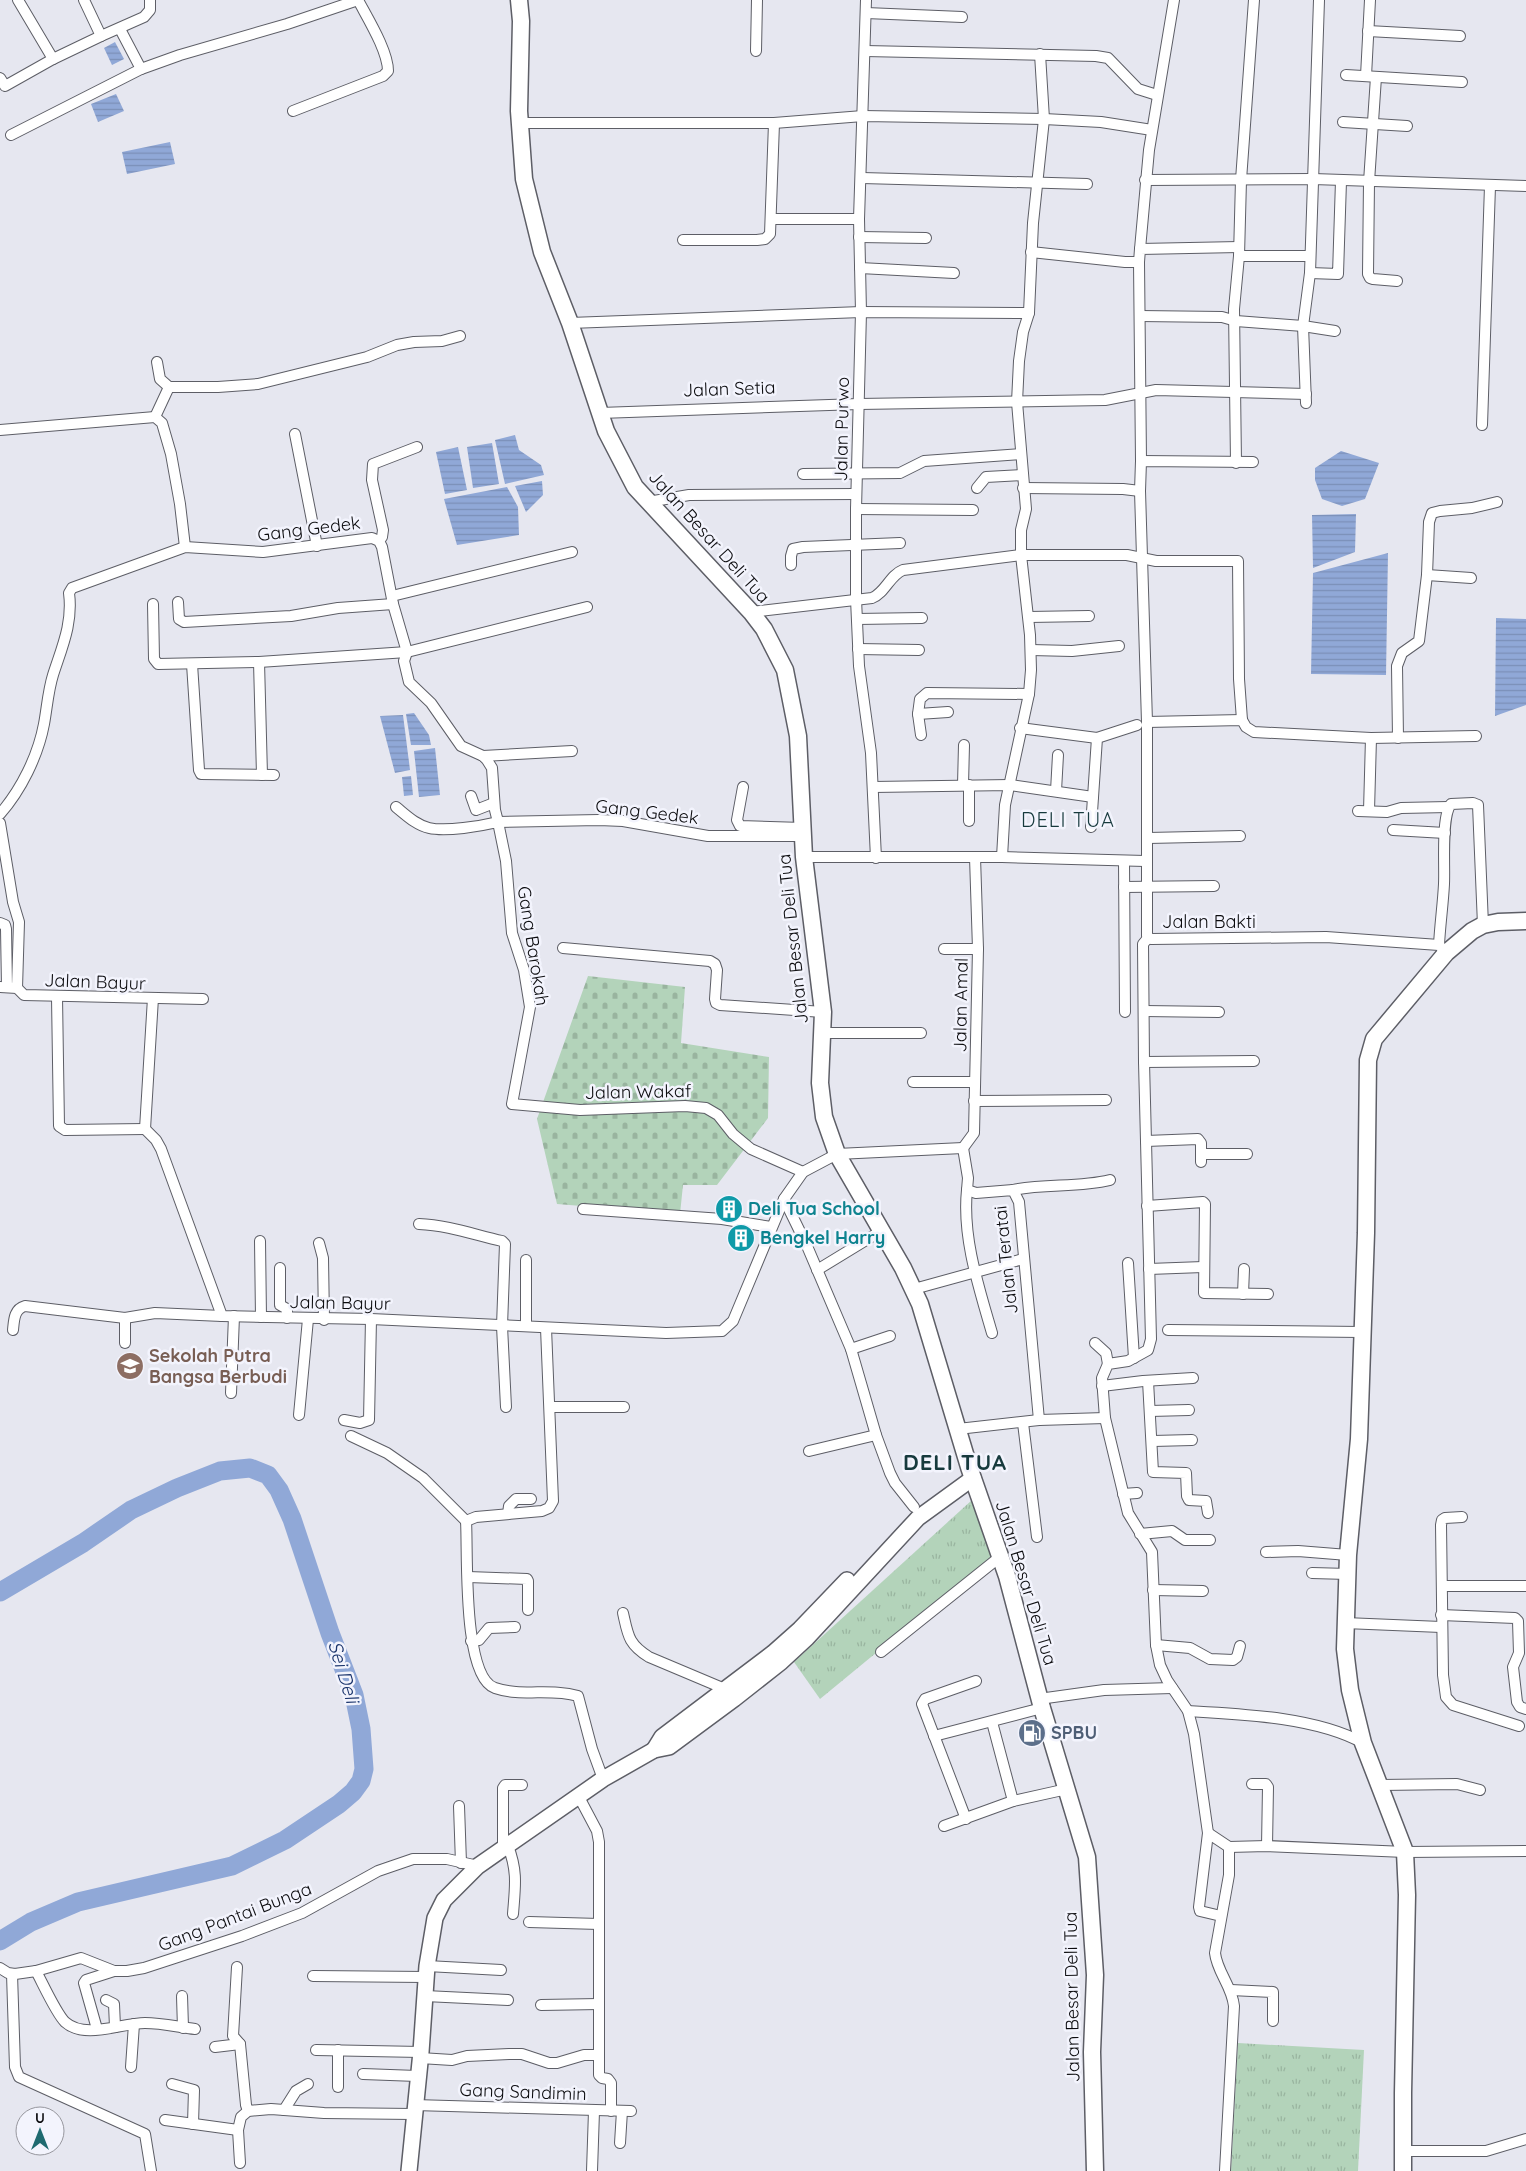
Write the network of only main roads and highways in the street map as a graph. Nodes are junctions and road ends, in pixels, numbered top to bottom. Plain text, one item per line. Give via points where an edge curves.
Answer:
1 (519, 0) edge
2 (1526, 921) edge
3 (971, 1472) junction
4 (654, 1750) junction
5 (408, 2171) edge
6 (1095, 2171) edge
7 (1403, 2171) edge

1 - 3 main road, Jalan Besar Deli Tua via 518,85 524,179 545,260 606,431 627,473 648,502 751,612 764,629 785,670 798,736 804,857 823,1012 820,1095 824,1117 837,1154 914,1289
2 - 7 main road via 1490,924 1443,949 1374,1039 1367,1074 1359,1439 1345,1623 1349,1681 1364,1742 1405,1852
3 - 4 main road via 914,1507 800,1629 662,1737
3 - 4 main road via 918,1518 781,1662 670,1746
3 - 6 main road, Jalan Besar Deli Tua via 1001,1556 1040,1704 1087,1857 1095,1975 1092,2052
4 - 5 main road via 603,1779 478,1866 439,1907 426,1972

